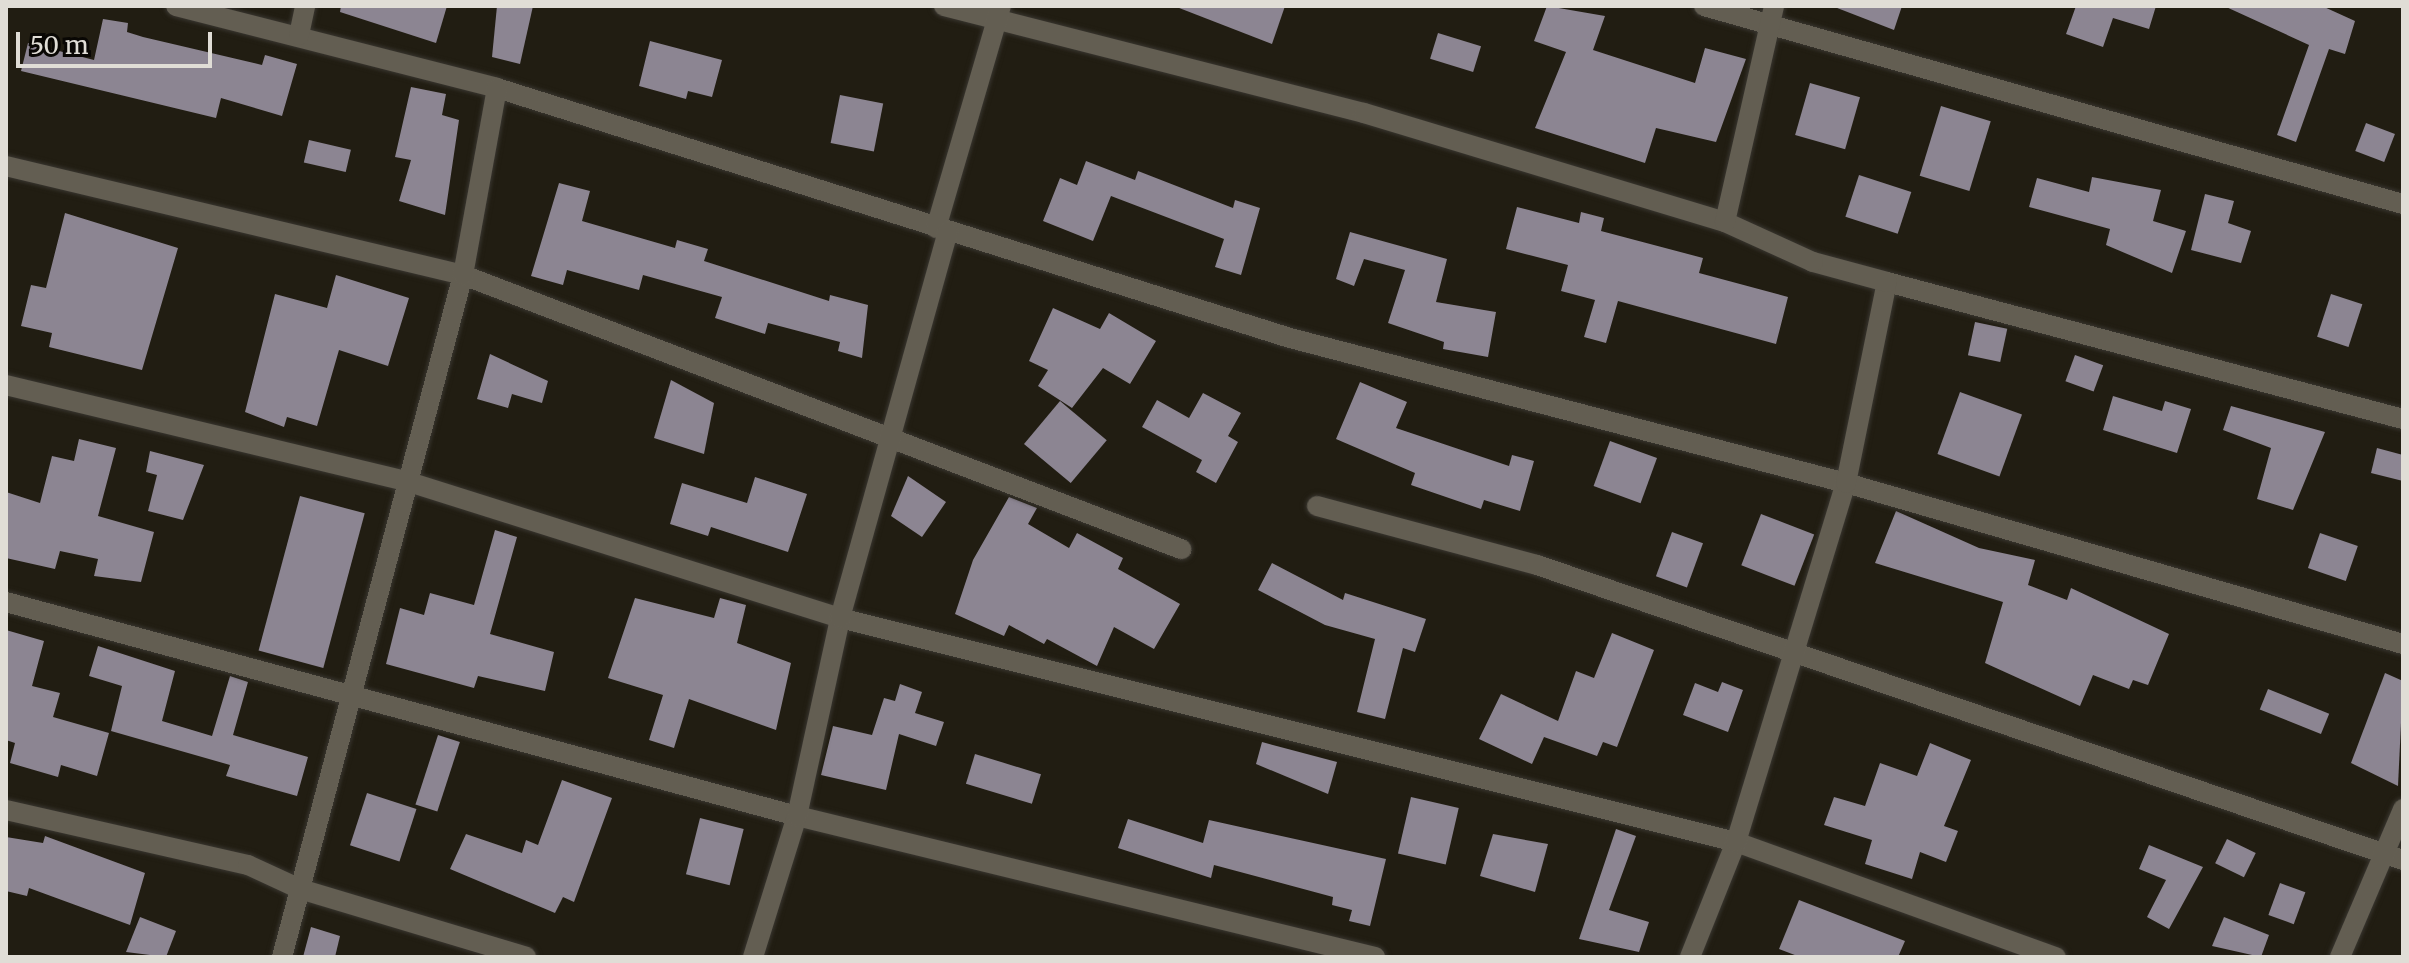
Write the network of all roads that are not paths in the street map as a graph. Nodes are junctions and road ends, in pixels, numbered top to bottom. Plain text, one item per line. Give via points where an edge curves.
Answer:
1 (176, 6) edge
2 (305, 6) edge
3 (944, 6) edge
4 (1704, 6) edge
5 (998, 13) edge
6 (1772, 14) edge
7 (299, 35) junction
8 (497, 88) junction
9 (6, 166) edge
10 (2403, 204) edge
11 (1725, 222) junction
12 (942, 230) junction
13 (463, 275) junction
14 (1887, 282) junction
15 (6, 385) edge
16 (2403, 419) edge
17 (888, 438) junction
18 (409, 482) junction
19 (1846, 483) junction
20 (1317, 506) dead end
21 (1181, 549) dead end
22 (6, 602) edge
23 (840, 618) junction
24 (2403, 644) edge
25 (1790, 654) junction
26 (351, 697) junction
27 (2403, 809) edge
28 (6, 810) edge
29 (797, 816) junction
30 (1736, 842) junction
31 (2394, 857) edge
32 (300, 889) junction
33 (282, 957) edge
34 (526, 957) edge
35 (753, 957) edge
36 (1375, 957) edge
37 (1690, 957) edge
38 (2056, 957) edge
39 (2340, 957) edge

1 - 7 street
2 - 7 street
3 - 5 street
4 - 6 street
5 - 11 street via 1364,113
5 - 12 street
6 - 10 street
6 - 11 street
7 - 8 street
8 - 12 street
8 - 13 street
9 - 13 street
11 - 14 street via 1813,262
12 - 17 street
12 - 19 street via 1290,338
13 - 17 street
13 - 18 street
14 - 16 street
14 - 19 street
15 - 18 street
17 - 21 street
17 - 23 street
18 - 23 street
18 - 26 street
19 - 24 street
19 - 25 street
20 - 25 street via 1537,565
22 - 26 street
23 - 29 street
23 - 30 street
25 - 30 street
25 - 31 street
26 - 29 street
26 - 32 street
27 - 31 street
28 - 32 street via 248,865
29 - 35 street
29 - 36 street
30 - 37 street
30 - 38 street
31 - 39 street
32 - 33 street
32 - 34 street

